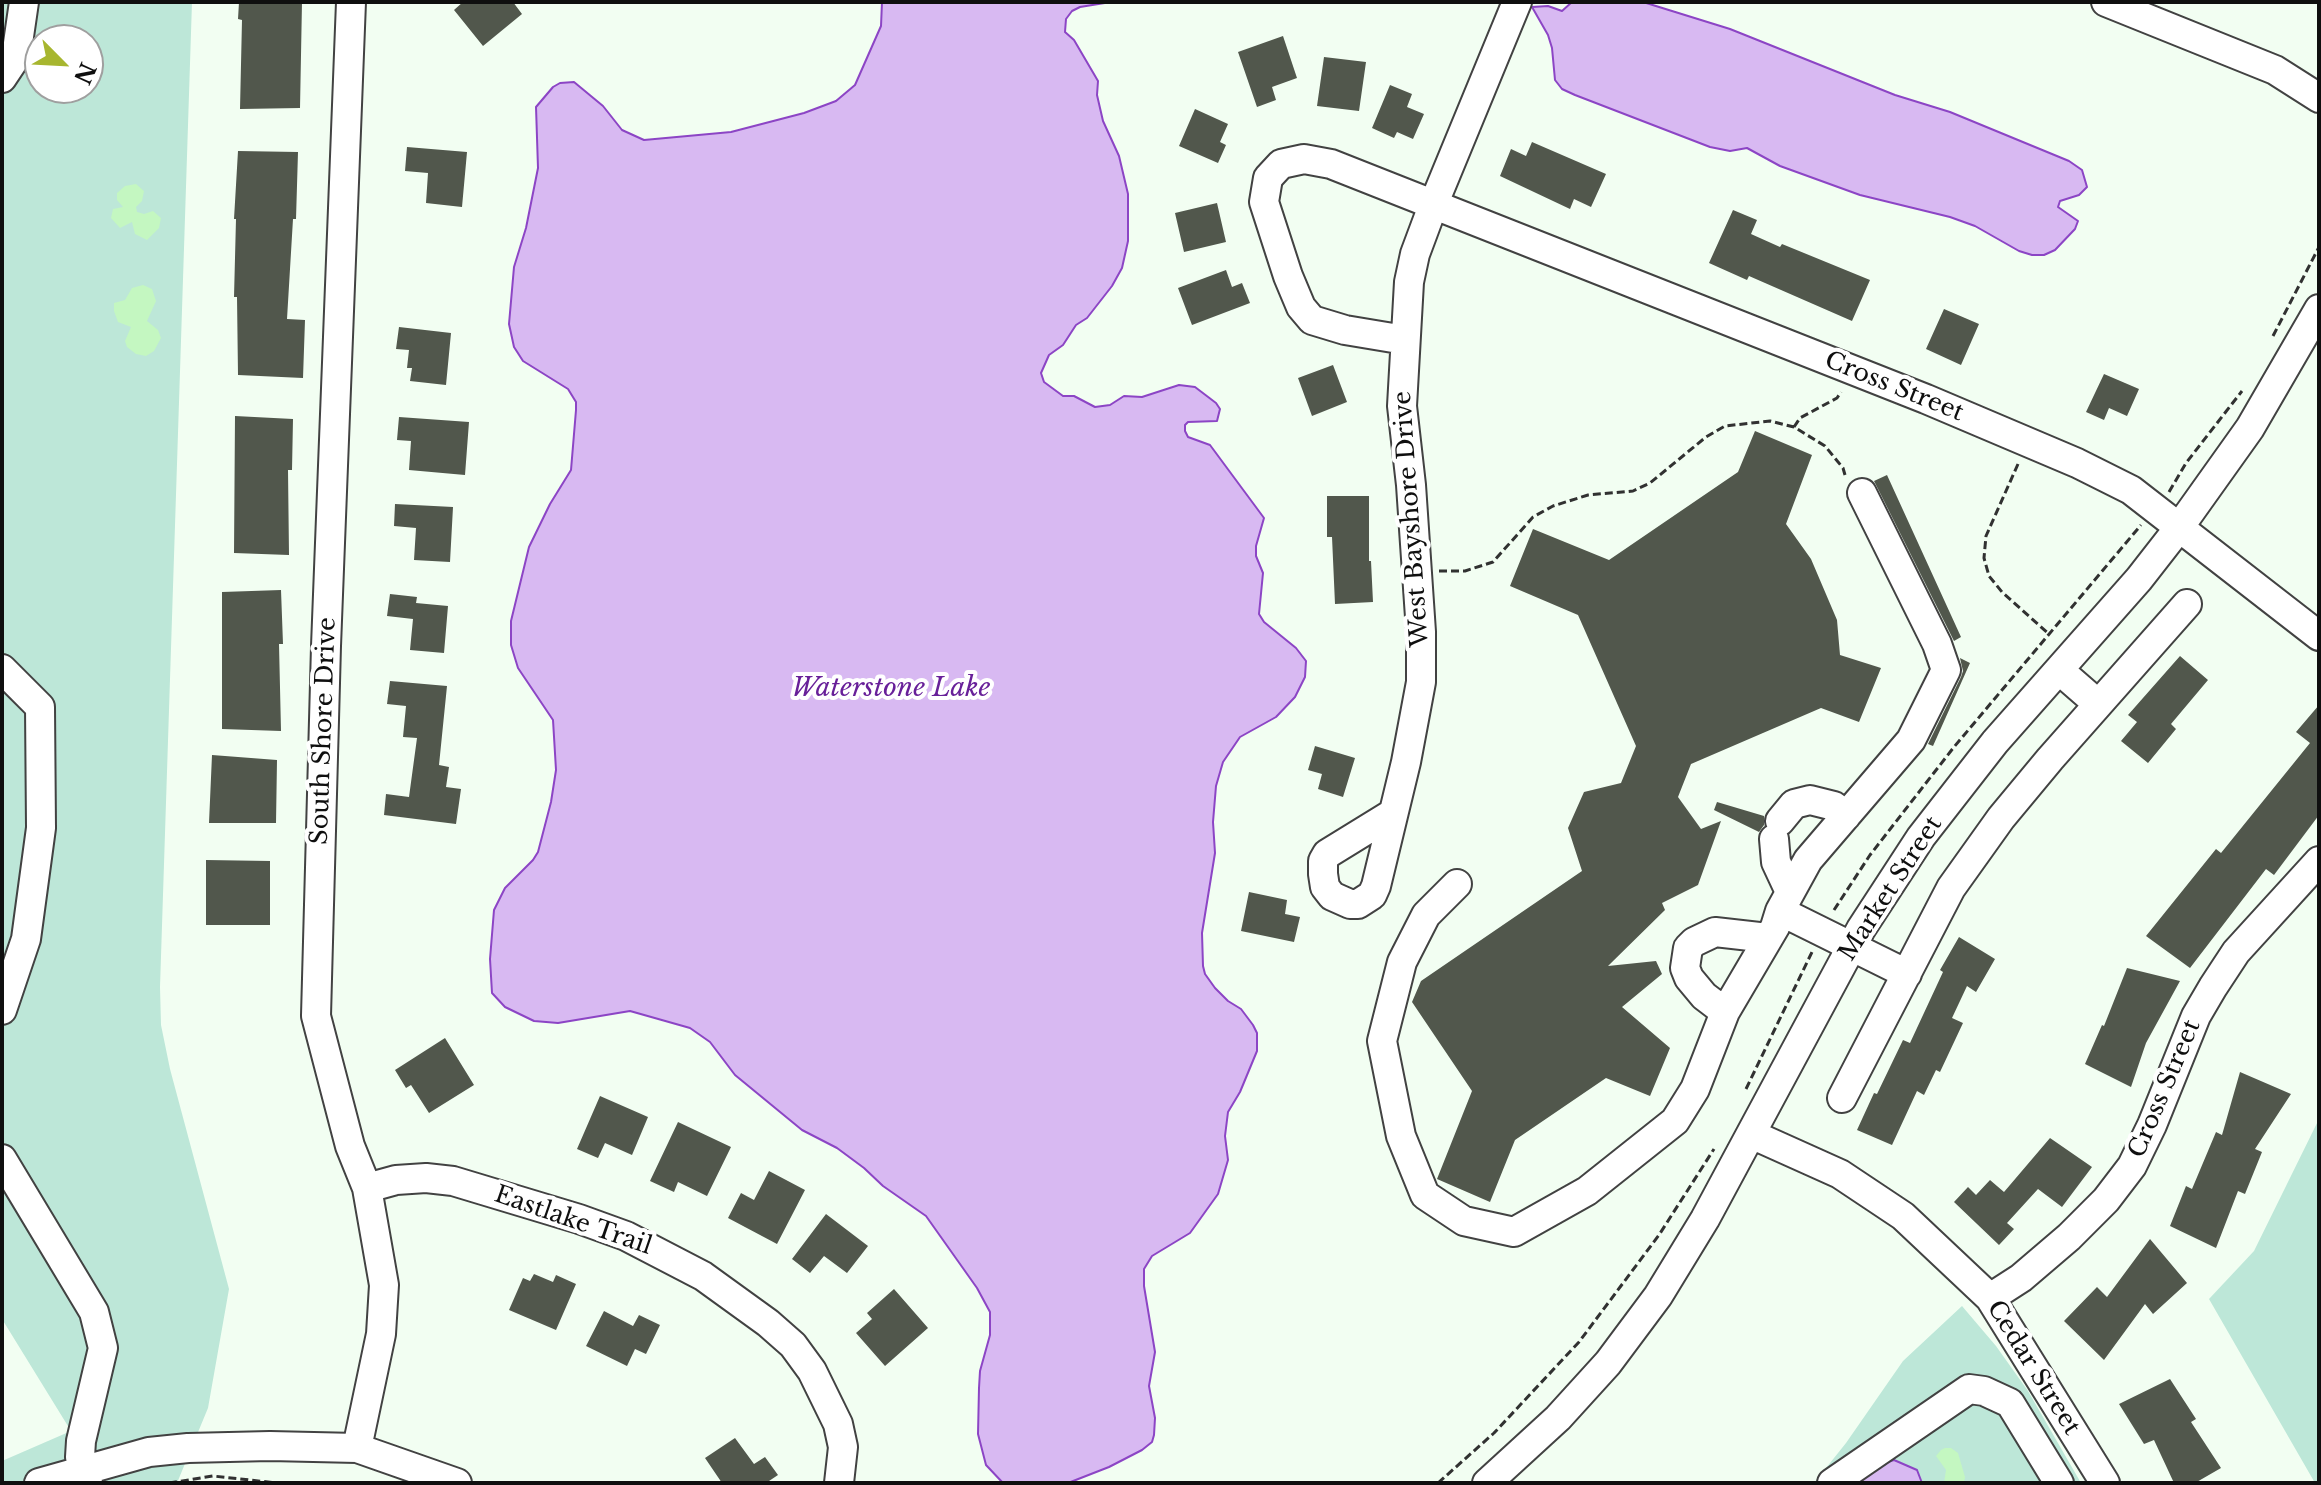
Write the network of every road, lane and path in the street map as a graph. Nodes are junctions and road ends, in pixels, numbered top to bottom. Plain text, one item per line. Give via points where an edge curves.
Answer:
1 (24, 2) edge
2 (351, 2) edge
3 (1517, 2) edge
4 (2106, 2) edge
5 (2, 78) edge
6 (2319, 98) edge
7 (1434, 203) junction
8 (2319, 309) edge
9 (1405, 340) junction
10 (1850, 369) junction
11 (1794, 427) junction
12 (2029, 443) junction
13 (1862, 493) joint
14 (2178, 529) junction
15 (1416, 571) junction
16 (2187, 604) dead end
17 (2050, 635) dead end
18 (2319, 636) edge
19 (2, 669) edge
20 (2059, 670) junction
21 (2098, 704) junction
22 (1392, 814) dead end
23 (1846, 816) junction
24 (2319, 861) edge
25 (1457, 884) dead end
26 (1785, 902) junction
27 (1768, 938) junction
28 (1851, 946) junction
29 (1907, 974) junction
30 (2, 1010) edge
31 (1725, 1012) junction
32 (1842, 1098) dead end
33 (1751, 1134) junction
34 (2, 1159) edge
35 (367, 1188) junction
36 (1990, 1298) junction
37 (357, 1448) junction
38 (85, 1476) edge
39 (39, 1483) edge
40 (169, 1483) edge
41 (277, 1483) edge
42 (457, 1483) edge
43 (839, 1483) edge
44 (1487, 1483) edge
45 (1832, 1483) edge
46 (2059, 1483) edge
47 (2105, 1483) edge

1 - 5 street via 16,57
2 - 35 street, South Shore Drive via 316,1016 350,1146
3 - 7 street, West Bayshore Drive
4 - 6 street via 2275,70
7 - 9 street, West Bayshore Drive via 1409,282
7 - 9 street, Cross Street via 1318,161 1281,164 1268,178 1264,202 1301,307 1312,320
7 - 10 street, Cross Street
8 - 14 street, Market Street via 2250,428
9 - 15 street, West Bayshore Drive via 1402,406
10 - 11 path via 1837,398 1800,418
10 - 12 street, Cross Street
11 - 13 path via 1825,446 1843,468 1850,490
11 - 15 path via 1770,421 1725,426 1650,483 1633,491 1588,495 1533,517 1493,562 1465,571
12 - 14 street, Cross Street via 2131,490
12 - 17 path via 1986,536 1984,558 1989,576 2002,592
13 - 23 street via 1946,670 1911,740
14 - 18 street, Cross Street
14 - 20 street, Market Street
15 - 22 street, West Bayshore Drive via 1421,682
16 - 21 street
19 - 30 street via 40,707 41,828 26,939
20 - 21 street
20 - 28 street, Market Street via 1921,837
21 - 29 street via 2001,818 1951,888
23 - 26 street via 1808,860
23 - 26 street via 1834,806 1810,800 1794,804 1777,830 1773,849
24 - 36 street, Cross Street via 2236,952 2213,987 2132,1166 2069,1237
25 - 31 street via 1426,915 1402,962 1382,1041 1401,1136 1425,1195 1464,1221 1514,1232 1587,1191 1675,1121 1695,1089
26 - 27 street
26 - 28 street
27 - 31 street
27 - 31 street via 1715,932 1688,948 1689,978
28 - 29 street
28 - 33 street, Market Street
29 - 32 street
33 - 36 street, Cedar Street via 1840,1174 1903,1216
33 - 44 street, Market Street via 1658,1296 1608,1363
34 - 38 street via 94,1312 103,1348 81,1441
35 - 37 street, South Shore Drive via 384,1309
35 - 43 street, Eastlake Trail via 396,1180 453,1181 626,1236 703,1276 768,1323 812,1371 838,1424 843,1447
36 - 47 street, Cedar Street
37 - 38 street via 149,1452
37 - 42 street
38 - 39 street
40 - 41 path via 213,1476
45 - 46 street via 1969,1389 2010,1403

